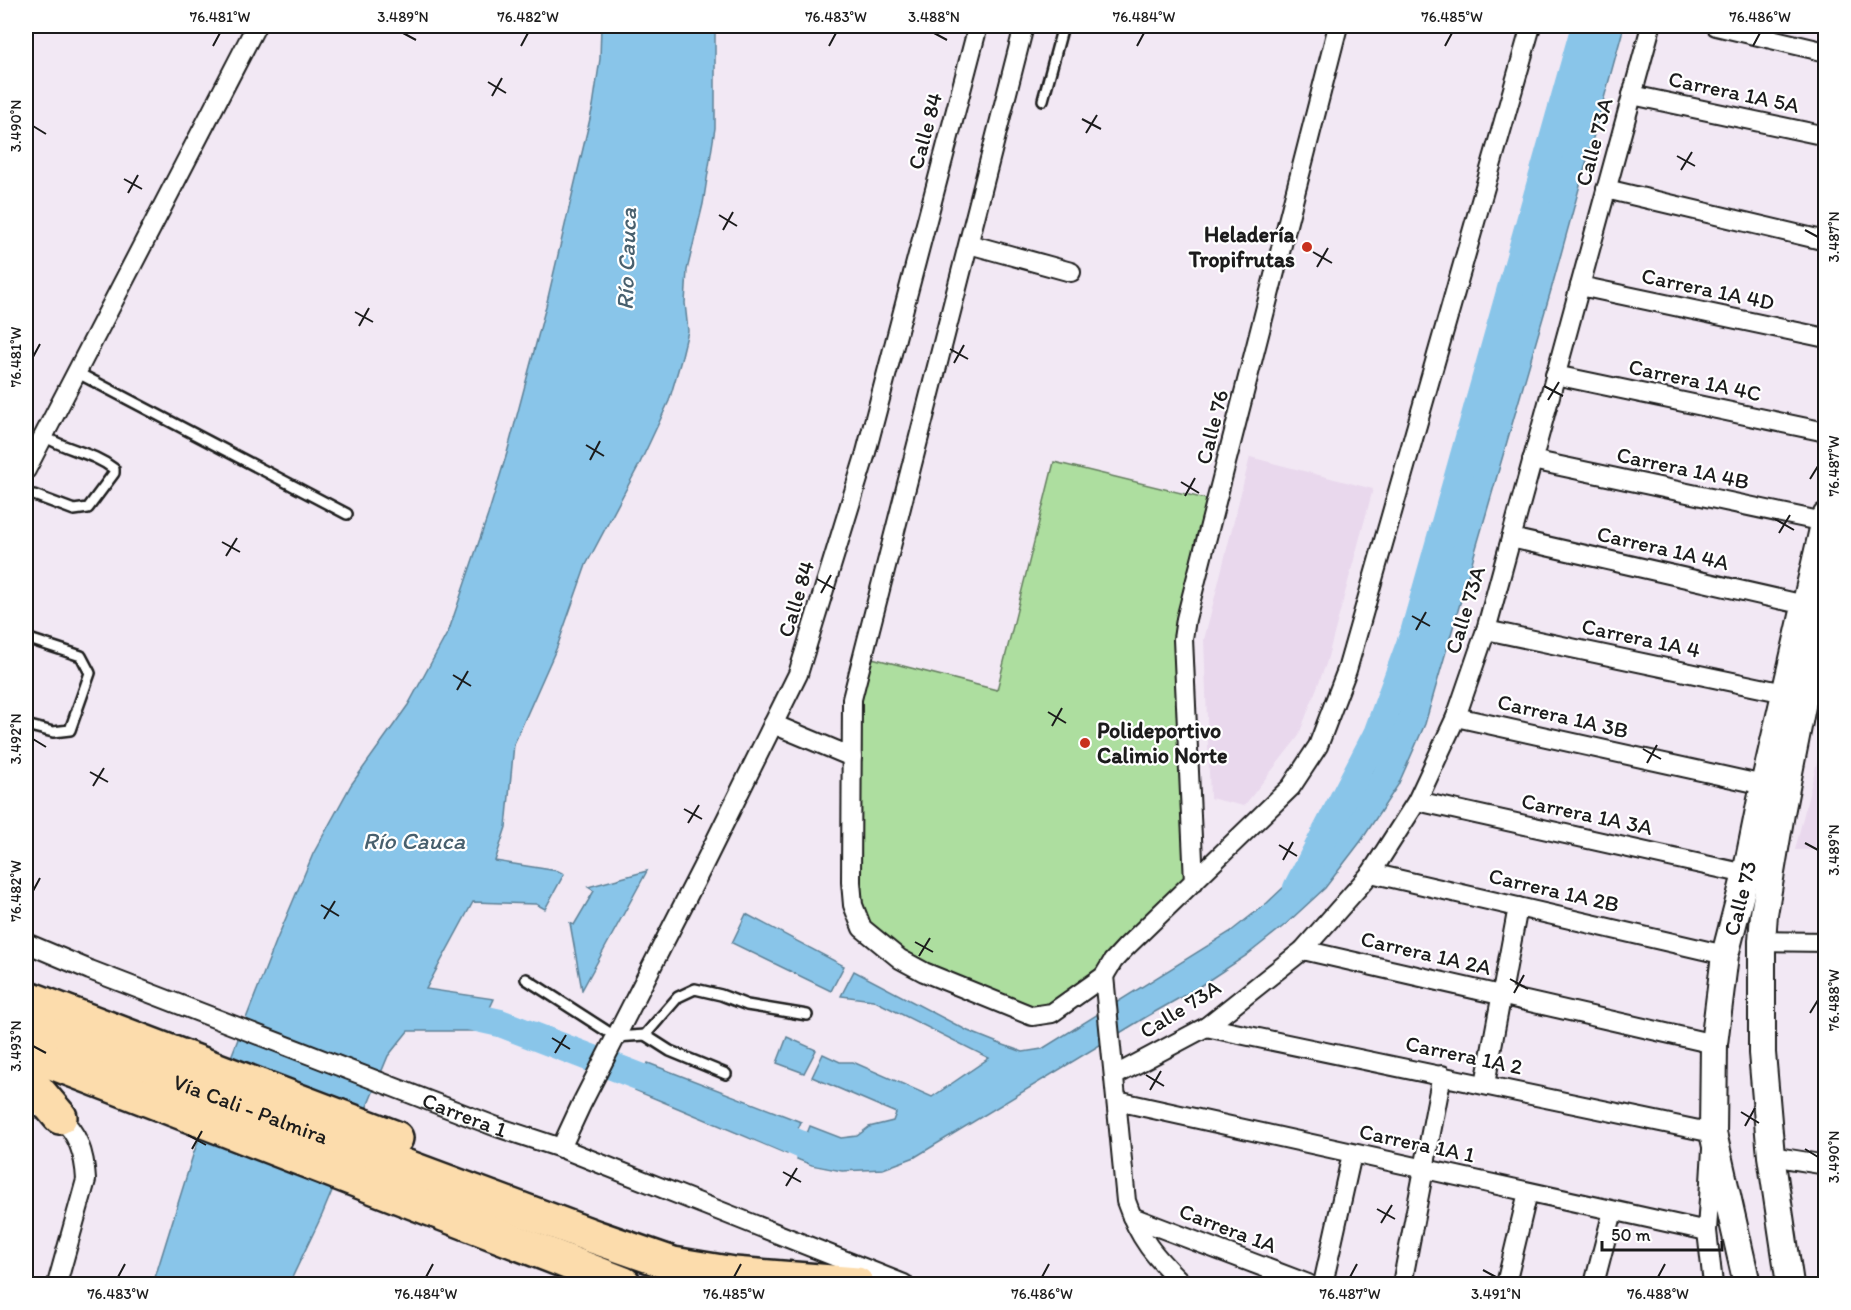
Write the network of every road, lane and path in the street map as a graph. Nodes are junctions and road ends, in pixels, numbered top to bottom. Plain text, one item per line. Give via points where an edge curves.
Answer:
1 (256, 26) edge
2 (978, 26) edge
3 (1024, 26) edge
4 (1063, 26) edge
5 (1338, 26) edge
6 (1531, 26) edge
7 (1651, 26) edge
8 (1716, 26) edge
9 (1826, 52) edge
10 (1632, 95) junction
11 (1043, 100) dead end
12 (1826, 136) edge
13 (1606, 189) junction
14 (1826, 241) edge
15 (969, 244) junction
16 (1071, 272) dead end
17 (1580, 286) junction
18 (1826, 338) edge
19 (76, 372) junction
20 (1555, 375) junction
21 (1826, 432) edge
22 (44, 436) junction
23 (1532, 460) junction
24 (26, 470) edge
25 (34, 495) dead end
26 (347, 514) dead end
27 (1825, 519) edge
28 (1511, 538) junction
29 (1815, 602) edge
30 (1486, 630) junction
31 (26, 638) edge
32 (1805, 692) edge
33 (1456, 717) junction
34 (773, 724) junction
35 (26, 725) edge
36 (852, 757) junction
37 (1764, 785) junction
38 (1417, 801) junction
39 (1371, 873) junction
40 (1746, 874) junction
41 (1194, 882) junction
42 (1518, 907) junction
43 (1762, 941) junction
44 (1826, 942) edge
45 (26, 943) edge
46 (1304, 950) junction
47 (1725, 955) junction
48 (1104, 976) junction
49 (526, 979) dead end
50 (1502, 995) junction
51 (26, 998) edge
52 (807, 1015) dead end
53 (26, 1025) edge
54 (1206, 1027) junction
55 (645, 1035) junction
56 (615, 1037) junction
57 (70, 1042) junction
58 (1714, 1044) junction
59 (26, 1052) edge
60 (726, 1074) dead end
61 (1442, 1075) junction
62 (1114, 1076) junction
63 (26, 1077) edge
64 (1485, 1084) junction
65 (1117, 1101) junction
66 (26, 1102) edge
67 (60, 1117) junction
68 (1713, 1133) junction
69 (561, 1148) junction
70 (1352, 1154) junction
71 (1771, 1156) junction
72 (1826, 1165) edge
73 (1424, 1169) junction
74 (1528, 1192) junction
75 (1614, 1211) junction
76 (1132, 1217) junction
77 (1707, 1231) junction
78 (57, 1284) edge
79 (624, 1284) edge
80 (857, 1284) edge
81 (904, 1284) edge
82 (1183, 1284) edge
83 (1308, 1284) edge
84 (1323, 1284) edge
85 (1402, 1284) edge
86 (1506, 1284) edge
87 (1594, 1284) edge
88 (1713, 1284) edge
89 (1747, 1284) edge
90 (1790, 1284) edge

1 - 19 street
2 - 34 street, Calle 84 via 865,456 798,674
3 - 15 street
4 - 11 lane
5 - 41 street, Calle 76 via 1186,619 1183,639
6 - 41 street via 1333,710 1318,746 1291,787
7 - 10 street, Calle 73A
8 - 9 street
10 - 12 street, Carrera 1A 5A
10 - 13 street, Calle 73A
13 - 14 street
13 - 17 street, Calle 73A
15 - 16 street
15 - 36 street via 852,699
17 - 18 street, Carrera 1A 4D
17 - 20 street, Calle 73A
19 - 22 street
19 - 26 lane
20 - 21 street, Carrera 1A 4C
20 - 23 street, Calle 73A
22 - 24 street
22 - 25 lane via 91,455 114,469 114,473 88,508 74,510
23 - 27 street, Carrera 1A 4B
23 - 28 street, Calle 73A
27 - 29 main road, Calle 73
28 - 29 street, Carrera 1A 4A
28 - 30 street, Calle 73A
29 - 32 main road, Calle 73
30 - 32 street, Carrera 1A 4
30 - 33 street, Calle 73A
31 - 35 lane via 81,656 90,673 70,730 53,732
32 - 37 main road, Calle 73
32 - 43 main road, Calle 73 via 1775,847
33 - 37 street, Carrera 1A 3B
33 - 38 street, Calle 73A
34 - 36 street
34 - 56 street, Calle 84
36 - 48 street via 850,882 862,928 900,959 924,972 1032,1016 1052,1013
37 - 40 main road, Calle 73
38 - 39 street, Calle 73A
38 - 40 street, Carrera 1A 3A
39 - 42 street, Carrera 1A 2B
39 - 46 street, Calle 73A
40 - 47 main road, Calle 73
41 - 48 street via 1125,948
42 - 47 street, Carrera 1A 2B
42 - 50 street
43 - 44 street
43 - 71 main road, Calle 73 via 1762,1053
45 - 69 street, Carrera 1 via 497,1127
46 - 50 street, Carrera 1A 2A
46 - 54 street, Calle 73A
47 - 58 main road, Calle 73
48 - 62 street, Calle 73A
49 - 56 lane
50 - 58 street, Carrera 1A 2A
50 - 64 street
51 - 57 highway
52 - 55 lane via 747,1005 696,989 678,997
53 - 57 highway, Vía Cali - Palmira
54 - 61 street, Carrera 1A 2
54 - 62 street, Calle 73A
55 - 56 lane
55 - 60 lane via 670,1051
56 - 69 street, Calle 84
57 - 59 highway, Vía Cali - Palmira
57 - 79 highway, Vía Cali - Palmira via 468,1224
57 - 80 highway, Vía Cali - Palmira via 477,1181 595,1237 673,1264 734,1274
58 - 68 main road, Calle 73
61 - 64 street, Carrera 1A 2
61 - 73 street
62 - 65 street, Calle 73A
63 - 67 highway
64 - 68 street, Carrera 1A 2
65 - 70 street, Carrera 1A 1
65 - 76 street, Calle 73A via 1126,1201
66 - 67 street
67 - 78 street via 78,1143 86,1180
68 - 77 street
68 - 89 main road, Calle 73
69 - 81 street, Carrera 1
70 - 73 street, Carrera 1A 1
70 - 84 street
71 - 72 street
71 - 90 main road, Calle 73
73 - 74 street, Carrera 1A 1
73 - 85 street
74 - 75 street, Carrera 1A 1
74 - 86 street
75 - 77 street, Carrera 1A 1
75 - 87 street
76 - 82 street, Calle 73A via 1150,1250
76 - 83 street, Carrera 1A
77 - 88 street

